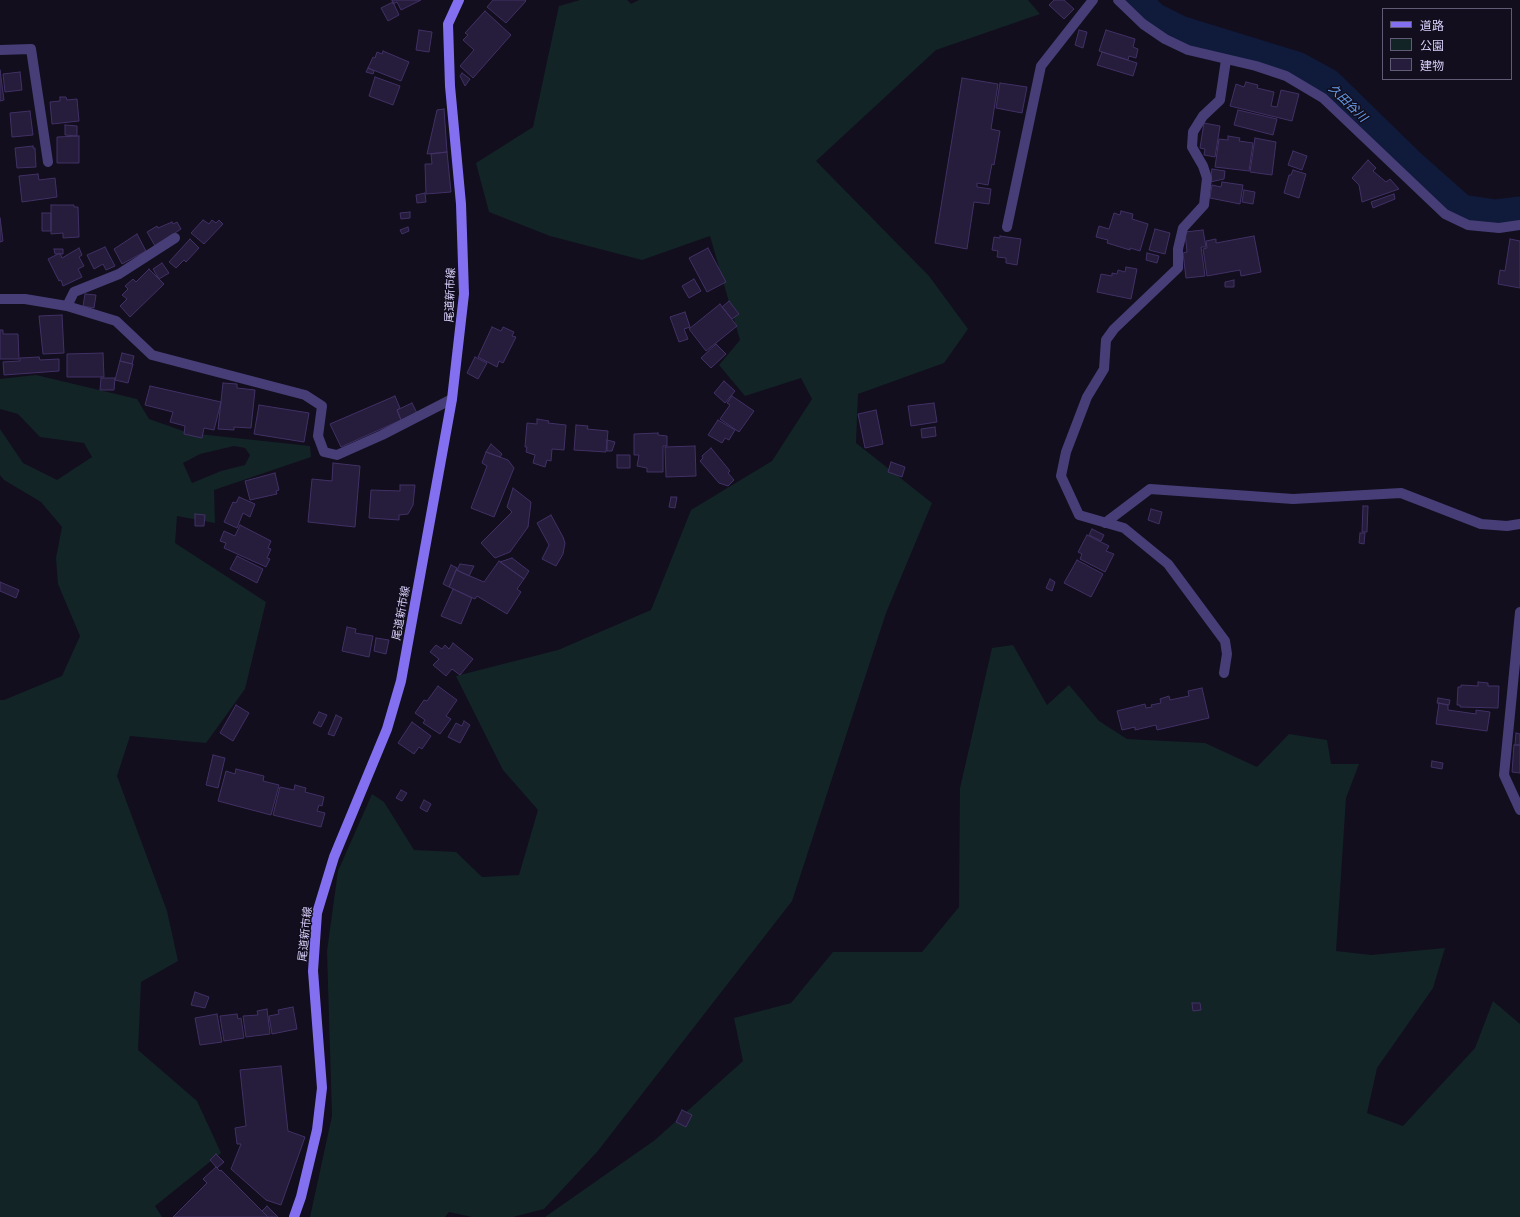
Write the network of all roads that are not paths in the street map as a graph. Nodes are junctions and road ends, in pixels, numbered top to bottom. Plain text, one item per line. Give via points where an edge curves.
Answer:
1 (459, 0) edge
2 (1093, 0) edge
3 (1118, 0) edge
4 (0, 50) edge
5 (1226, 60) junction
6 (48, 162) dead end
7 (1520, 225) edge
8 (1007, 227) dead end
9 (175, 238) dead end
10 (0, 299) edge
11 (67, 306) junction
12 (452, 399) junction
13 (1105, 523) junction
14 (1520, 524) edge
15 (1520, 612) edge
16 (1224, 673) dead end
17 (1520, 810) edge
18 (294, 1217) edge

1 - 12 main road, 尾道新市線 via 448,24 450,86 461,204 464,294
2 - 8 street via 1041,66
3 - 5 street via 1143,24 1165,39 1188,50
4 - 6 street via 31,49
5 - 7 street via 1286,76 1323,98 1445,214 1468,225 1499,228
5 - 13 street via 1220,100 1203,116 1193,132 1192,147 1207,178 1204,205 1183,228 1178,249 1178,268 1114,329 1106,340 1104,369 1087,397 1066,452 1061,476 1079,515
9 - 11 street via 118,274 74,292
10 - 11 street via 25,299
11 - 12 street via 116,321 152,355 305,395 322,406 318,436 324,452 337,455
12 - 18 main road, 尾道新市線 via 401,681 387,730 334,857 317,913 313,971 322,1088 317,1130
13 - 14 street via 1150,489 1293,499 1401,493 1481,524
13 - 16 street via 1124,528 1168,564 1225,641 1227,654
15 - 17 street via 1504,775

